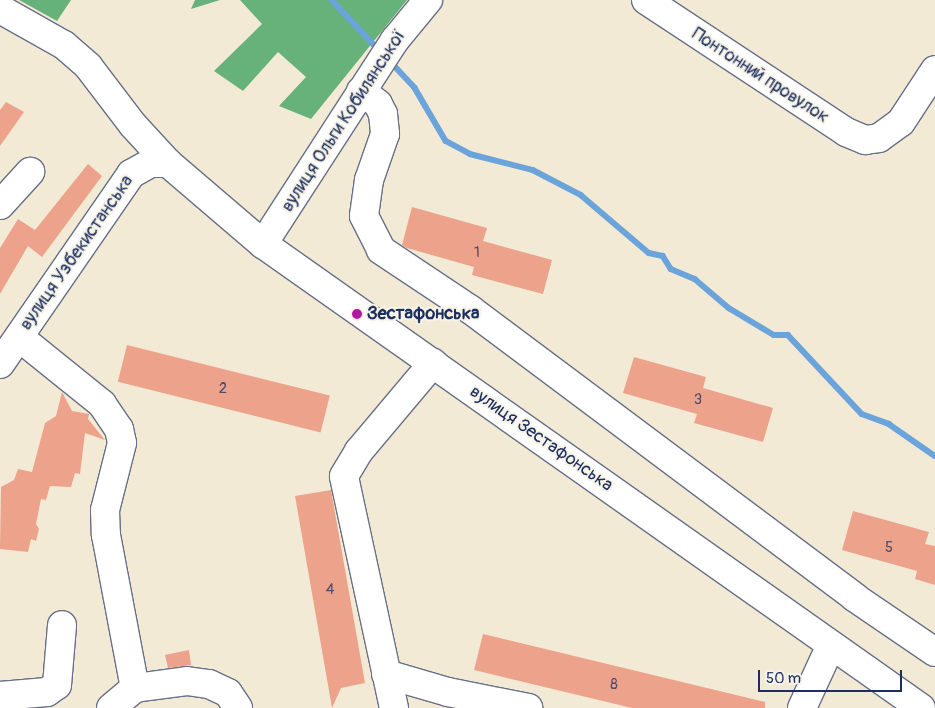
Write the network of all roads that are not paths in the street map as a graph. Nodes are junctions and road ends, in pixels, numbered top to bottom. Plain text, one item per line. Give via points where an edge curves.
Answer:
1 (428, 0) edge
2 (646, 0) edge
3 (0, 9) edge
4 (935, 70) edge
5 (366, 83) junction
6 (168, 163) junction
7 (30, 172) dead end
8 (0, 205) edge
9 (263, 244) junction
10 (19, 337) junction
11 (433, 363) junction
12 (0, 364) edge
13 (62, 625) dead end
14 (832, 645) junction
15 (935, 652) edge
16 (386, 674) junction
17 (135, 688) junction
18 (0, 696) edge
19 (111, 708) edge
20 (238, 708) edge
21 (394, 708) edge
22 (528, 708) edge
23 (802, 708) edge
24 (921, 708) edge

1 - 5 street, вулиця Ольги Кобилянської
2 - 4 street, Понтонний провулок via 846,132 865,140 879,138 902,122
3 - 6 street, вулиця Зестафонська via 64,46 88,66 133,125
5 - 9 street, вулиця Ольги Кобилянської
5 - 15 street via 382,114 385,134 369,180 364,216 381,250 471,310 854,597
6 - 9 street, вулиця Зестафонська
6 - 10 street, вулиця Узбекистанська via 151,164 131,174
7 - 8 street
9 - 11 street, вулиця Зестафонська
10 - 12 street, вулиця Узбекистанська
10 - 17 street via 102,404 120,429 122,443 105,510 106,535
11 - 14 street, вулиця Зестафонська
11 - 16 street via 358,451 344,476
13 - 18 street via 57,685 47,692
14 - 23 street via 816,672
14 - 24 street, вулиця Зестафонська
16 - 21 street
16 - 22 street via 448,692
17 - 19 street
17 - 20 street via 187,681 209,684 228,693

